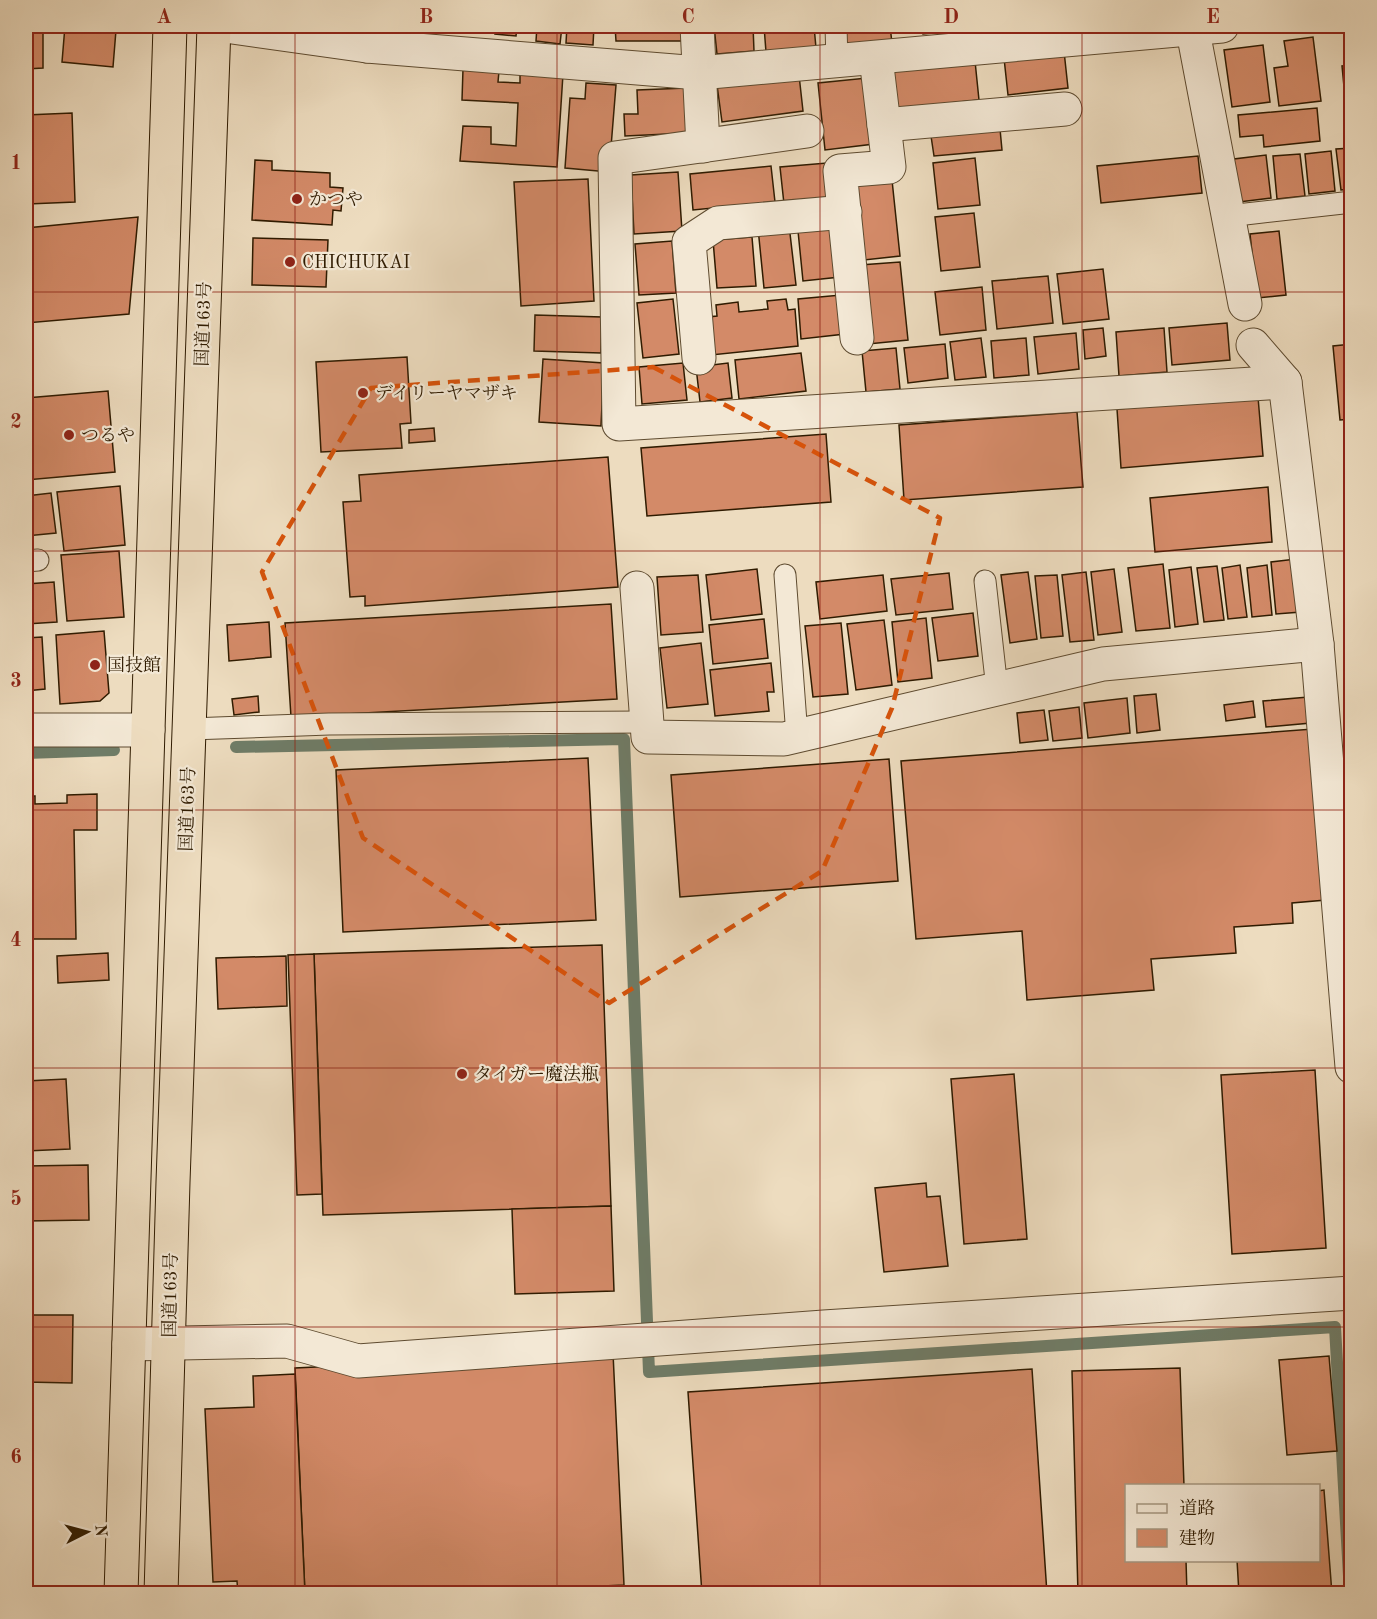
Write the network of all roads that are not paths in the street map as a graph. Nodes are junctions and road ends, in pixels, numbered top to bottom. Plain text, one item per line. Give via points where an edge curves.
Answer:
1 (170, 26) edge
2 (214, 26) edge
3 (225, 26) edge
4 (697, 26) edge
5 (836, 26) edge
6 (1202, 27) edge
7 (369, 36) edge
8 (876, 58) junction
9 (837, 62) junction
10 (699, 73) junction
11 (1065, 109) dead end
12 (884, 126) junction
13 (807, 131) dead end
14 (703, 146) junction
15 (1352, 202) edge
16 (845, 212) junction
17 (1228, 216) junction
18 (1245, 304) dead end
19 (856, 338) dead end
20 (1253, 345) dead end
21 (699, 358) dead end
22 (1285, 382) junction
23 (785, 575) dead end
24 (984, 581) dead end
25 (637, 588) dead end
26 (1317, 644) junction
27 (997, 689) junction
28 (646, 722) junction
29 (190, 729) junction
30 (26, 730) edge
31 (148, 730) junction
32 (797, 736) junction
33 (1352, 1067) edge
34 (1352, 1293) edge
35 (169, 1343) junction
36 (129, 1344) junction
37 (121, 1593) edge
38 (162, 1593) edge

1 - 31 highway
2 - 29 highway, 国道163号
3 - 7 street
4 - 10 street
5 - 9 lane
6 - 8 street
6 - 17 street
7 - 10 street
8 - 9 street
8 - 12 street
9 - 10 street
10 - 14 street
11 - 12 street
12 - 16 street via 889,167 840,171
13 - 14 street
14 - 22 street via 615,158 619,424
15 - 17 lane
16 - 19 street
16 - 21 street via 717,224 689,242
17 - 18 street
20 - 22 street
22 - 26 street
23 - 32 lane
24 - 27 lane
25 - 28 street
26 - 27 street via 1103,664
26 - 33 street
27 - 32 street
28 - 29 lane
28 - 32 street via 648,737
29 - 35 highway, 国道163号
30 - 31 street
31 - 36 highway
34 - 35 street via 358,1361 287,1341
35 - 36 street
35 - 38 highway, 国道163号
36 - 37 highway

